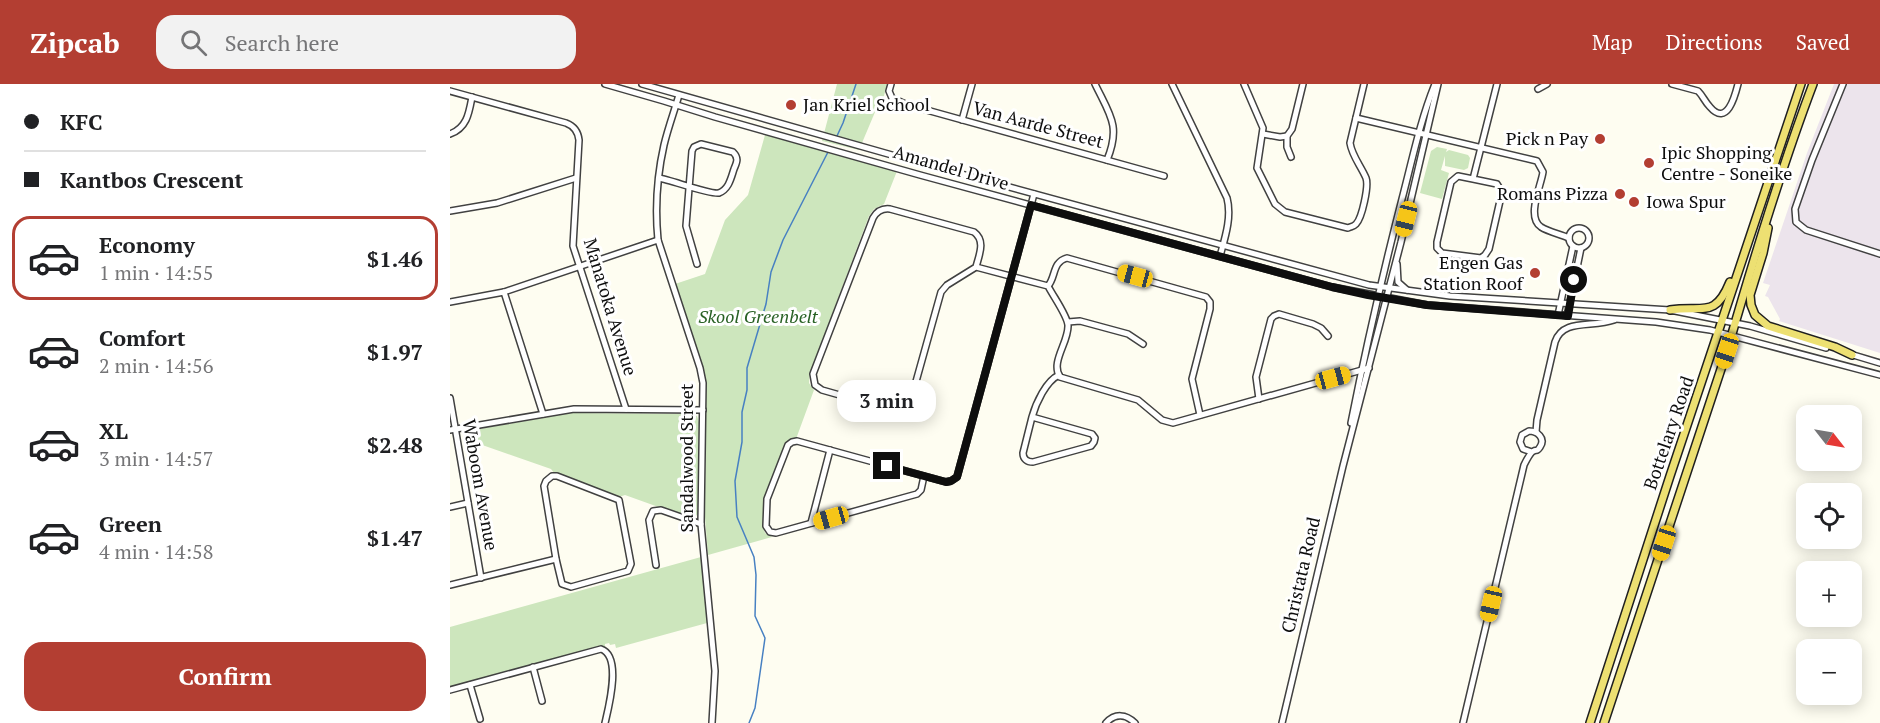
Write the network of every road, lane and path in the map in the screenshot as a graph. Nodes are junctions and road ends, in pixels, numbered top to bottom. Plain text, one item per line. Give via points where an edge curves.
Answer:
1 (604, 84) edge
2 (642, 84) edge
3 (891, 84) edge
4 (972, 84) edge
5 (1095, 84) edge
6 (1172, 84) edge
7 (1244, 84) edge
8 (1303, 84) edge
9 (1364, 84) edge
10 (1436, 84) edge
11 (1497, 84) edge
12 (1547, 84) edge
13 (1672, 84) edge
14 (1738, 84) edge
15 (1801, 84) edge
16 (1812, 84) edge
17 (1843, 84) edge
18 (1538, 89) dead end
19 (450, 91) edge
20 (679, 95) junction
21 (472, 97) junction
22 (676, 105) junction
23 (1356, 118) junction
24 (962, 120) junction
25 (450, 134) edge
26 (1263, 134) junction
27 (1423, 134) junction
28 (1287, 136) junction
29 (1481, 147) junction
30 (1291, 157) dead end
31 (1107, 160) junction
32 (1164, 176) dead end
33 (576, 178) junction
34 (659, 178) junction
35 (1473, 178) junction
36 (690, 186) junction
37 (1034, 194) junction
38 (1775, 196) junction
39 (1031, 205) junction
40 (450, 212) edge
41 (1570, 235) junction
42 (658, 240) junction
43 (1401, 242) junction
44 (1747, 244) junction
45 (1223, 246) junction
46 (1573, 246) junction
47 (1581, 248) junction
48 (1880, 255) edge
49 (1220, 256) junction
50 (697, 264) dead end
51 (579, 267) junction
52 (976, 267) junction
53 (1013, 276) junction
54 (1048, 286) junction
55 (1380, 286) junction
56 (1388, 288) junction
57 (1408, 291) junction
58 (504, 292) junction
59 (1378, 297) junction
60 (1386, 298) junction
61 (450, 302) edge
62 (1560, 304) junction
63 (1569, 305) junction
64 (1670, 310) junction
65 (1558, 315) junction
66 (1568, 316) junction
67 (1616, 319) junction
68 (1722, 320) junction
69 (1068, 322) junction
70 (1735, 323) junction
71 (1718, 332) junction
72 (1328, 336) dead end
73 (1732, 336) junction
74 (1143, 344) dead end
75 (1852, 355) junction
76 (1880, 363) edge
77 (1369, 368) junction
78 (1361, 371) junction
79 (1059, 375) junction
80 (1880, 375) edge
81 (450, 398) edge
82 (1259, 399) junction
83 (626, 409) junction
84 (703, 410) junction
85 (543, 414) junction
86 (1200, 415) junction
87 (1032, 417) junction
88 (453, 429) edge
89 (1536, 432) junction
90 (830, 450) junction
91 (1523, 450) junction
92 (1532, 452) junction
93 (1524, 465) junction
94 (1343, 466) junction
95 (924, 476) junction
96 (468, 503) junction
97 (450, 507) edge
98 (701, 524) junction
99 (810, 524) junction
100 (556, 559) junction
101 (656, 565) dead end
102 (481, 578) junction
103 (450, 585) edge
104 (533, 667) junction
105 (470, 685) junction
106 (450, 690) edge
107 (542, 701) dead end
108 (480, 718) dead end
109 (605, 723) edge
110 (712, 723) edge
111 (1106, 723) edge
112 (1135, 723) edge
113 (1280, 723) edge
114 (1463, 723) edge
115 (1590, 723) edge
116 (1604, 723) edge

1 - 22 street, Amandel Drive
2 - 20 street, Amandel Drive
3 - 24 street, Van Aarde Street via 892,98
4 - 24 street
5 - 31 street via 1114,126
6 - 45 street via 1227,198 1229,215
7 - 26 street via 1263,125
8 - 28 street
9 - 23 street
10 - 27 street
11 - 29 street
12 - 18 street
13 - 14 street via 1696,90 1712,109 1722,113 1731,107
15 - 44 main road, Bottelary Road
16 - 38 main road, Bottelary Road
17 - 48 street via 1812,160 1795,219 1806,230
19 - 21 street, Manatoka Avenue
20 - 22 street, Sandalwood Street
20 - 37 street, Amandel Drive
21 - 25 street via 465,124
21 - 33 street, Manatoka Avenue via 574,127 579,137
22 - 34 street, Sandalwood Street
22 - 39 street, Amandel Drive
23 - 26 street via 1350,147 1367,185 1360,219 1348,228 1277,207 1257,166
23 - 27 street
24 - 31 street, Van Aarde Street
26 - 28 street
27 - 29 street
27 - 43 street
27 - 55 street, Christata Road
28 - 30 street
29 - 35 street
29 - 41 street via 1539,162 1543,172 1535,219 1541,227
31 - 32 street, Van Aarde Street
33 - 40 street via 497,203
33 - 51 street, Manatoka Avenue via 572,238
34 - 36 street
34 - 42 street, Sandalwood Street
35 - 35 street via 1497,184 1502,192 1488,252 1481,258 1442,253 1437,242 1451,182 1458,176
36 - 36 street via 692,151 697,144 736,155 738,160 725,189 714,193
36 - 50 street via 686,226
37 - 39 street
37 - 45 street, Amandel Drive
38 - 70 main road, Bottelary Road
38 - 75 main road via 1750,295 1752,309 1768,326
39 - 49 street, Amandel Drive
39 - 53 street
41 - 46 street
41 - 47 street via 1579,228 1588,232 1588,242
42 - 51 street
42 - 84 street, Sandalwood Street via 700,368
43 - 56 street, Christata Road
43 - 57 street via 1397,279
44 - 64 main road via 1719,303 1713,307
44 - 68 main road, Bottelary Road
45 - 49 street
45 - 55 street, Amandel Drive
46 - 47 street
46 - 62 street
47 - 63 street
49 - 59 street, Amandel Drive
51 - 58 street
51 - 83 street, Manatoka Avenue
52 - 52 street via 981,243 971,231 890,209 876,213 813,377 814,385 885,408 904,410 910,404 941,292
52 - 53 street
53 - 54 street
53 - 95 street via 959,473 949,482
54 - 69 street
54 - 86 street via 1057,263 1067,258 1206,297 1210,309 1192,379
55 - 56 street, Amandel Drive
55 - 59 street, Christata Road
56 - 57 street, Amandel Drive
56 - 60 street, Christata Road
57 - 62 street, Amandel Drive
58 - 61 street
58 - 85 street
59 - 60 street, Amandel Drive
59 - 78 street, Christata Road
60 - 65 street, Amandel Drive
60 - 77 street, Christata Road
62 - 63 street, Amandel Drive
62 - 65 street
63 - 64 street, Amandel Drive
63 - 66 street
64 - 68 street, Amandel Drive
65 - 66 street, Amandel Drive
66 - 67 street, Amandel Drive
67 - 71 street, Amandel Drive
67 - 89 street via 1568,327 1559,333
68 - 70 street, Amandel Drive
68 - 71 main road, Bottelary Road
69 - 74 street via 1080,321 1128,334
69 - 79 street via 1057,367
70 - 73 main road, Bottelary Road
70 - 75 street, Amandel Drive
71 - 73 street, Amandel Drive
71 - 115 main road, Bottelary Road
72 - 82 street via 1313,324 1274,316 1256,377
73 - 80 street, Amandel Drive
73 - 116 main road, Bottelary Road
75 - 76 street, Amandel Drive
77 - 78 street
77 - 94 street, Christata Road
78 - 82 street
78 - 94 street, Christata Road
79 - 86 street via 1138,400 1166,422
79 - 87 street via 1051,380
81 - 88 street, Waboom Avenue
82 - 86 street
83 - 84 street
83 - 85 street via 574,409
84 - 98 street, Sandalwood Street
85 - 88 street
87 - 87 street via 1092,434 1094,442 1029,462 1023,453
88 - 96 street, Waboom Avenue
89 - 91 street via 1522,435
89 - 92 street via 1541,446
90 - 95 street
90 - 99 street
90 - 99 street via 797,441 790,444 767,501 766,526 770,532
91 - 92 street
91 - 93 street
92 - 93 street
93 - 114 street
94 - 113 street, Christata Road
95 - 99 street via 917,494
96 - 97 street
96 - 102 street, Waboom Avenue
98 - 101 street via 661,510 651,513
98 - 110 street, Sandalwood Street via 715,671
100 - 100 street via 544,486 548,478 557,476 618,499 631,564 627,571 568,587 561,583
100 - 102 street
102 - 103 street
104 - 105 street
104 - 107 street
104 - 109 street via 598,649 607,651 613,683
105 - 106 street
105 - 108 street
111 - 112 street via 1122,716

